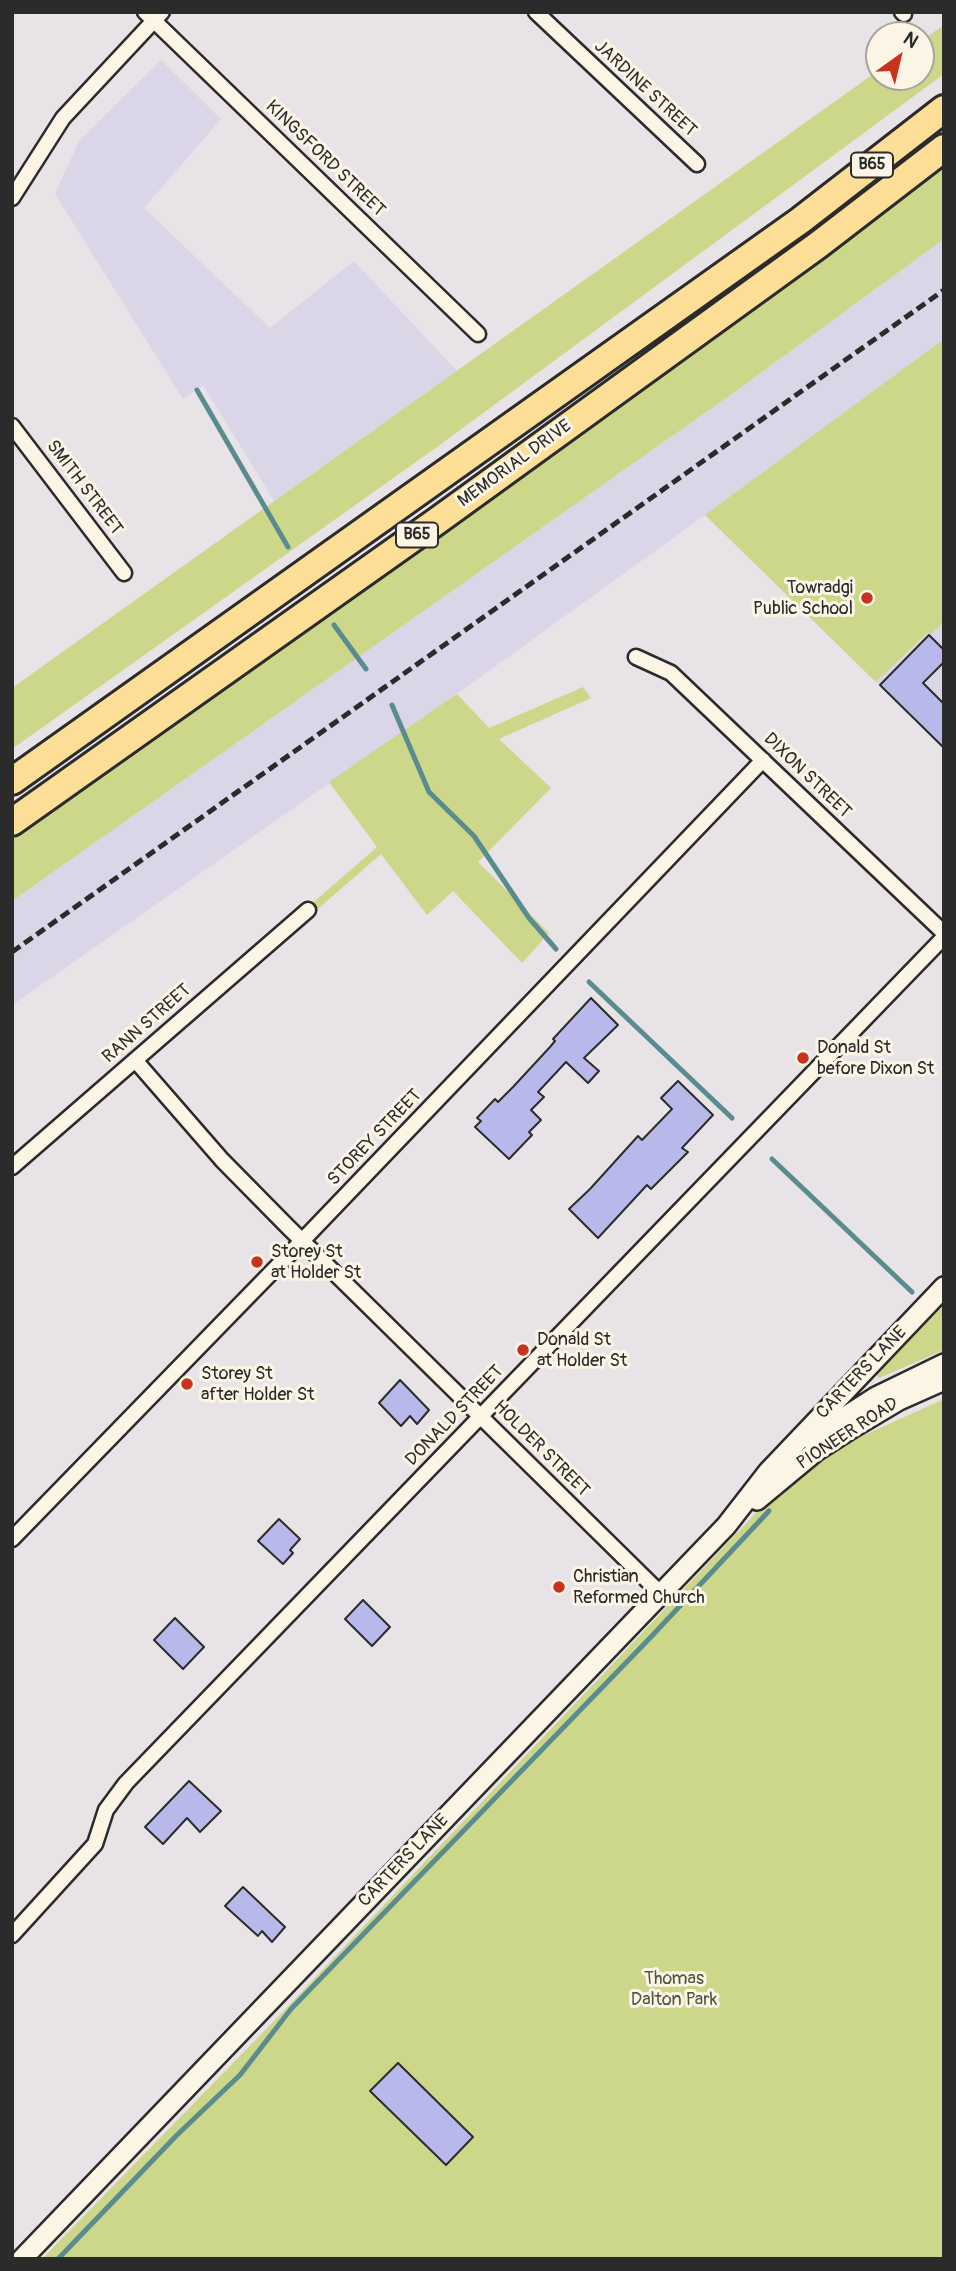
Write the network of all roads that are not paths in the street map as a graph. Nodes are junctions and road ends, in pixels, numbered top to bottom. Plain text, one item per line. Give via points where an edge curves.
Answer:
1 (536, 12) edge
2 (153, 15) edge
3 (944, 109) edge
4 (944, 148) edge
5 (697, 164) dead end
6 (12, 198) edge
7 (478, 334) dead end
8 (12, 426) edge
9 (124, 573) dead end
10 (636, 657) dead end
11 (763, 760) junction
12 (12, 781) edge
13 (12, 822) edge
14 (308, 910) dead end
15 (944, 935) edge
16 (135, 1060) junction
17 (12, 1167) edge
18 (302, 1241) junction
19 (944, 1287) edge
20 (944, 1364) edge
21 (944, 1380) edge
22 (481, 1417) junction
23 (839, 1420) joint
24 (781, 1459) junction
25 (726, 1526) junction
26 (12, 1539) edge
27 (660, 1593) junction
28 (12, 1935) edge
29 (22, 2259) edge

1 - 5 street, JARDINE STREET
2 - 6 street via 64,118
2 - 7 street, KINGSFORD STREET
3 - 12 highway, MEMORIAL DRIVE / B65 via 801,220
4 - 13 highway, MEMORIAL DRIVE / B65 via 459,505
8 - 9 street, SMITH STREET
10 - 11 street, DIXON STREET via 671,673
11 - 15 street, DIXON STREET
11 - 18 street, STOREY STREET
14 - 16 street, RANN STREET
15 - 22 street, DONALD STREET
16 - 17 street, RANN STREET
16 - 18 street, HOLDER STREET via 222,1160
18 - 22 street, HOLDER STREET
18 - 26 street, STOREY STREET
19 - 24 main road, CARTERS LANE
20 - 23 main road, PIONEER ROAD
21 - 25 main road, PIONEER ROAD via 900,1400 816,1451
22 - 27 street, HOLDER STREET
22 - 28 street, DONALD STREET via 126,1783 106,1810 95,1844
23 - 24 main road, CARTERS LANE
24 - 25 main road, CARTERS LANE
25 - 27 main road, CARTERS LANE
27 - 29 main road, CARTERS LANE

